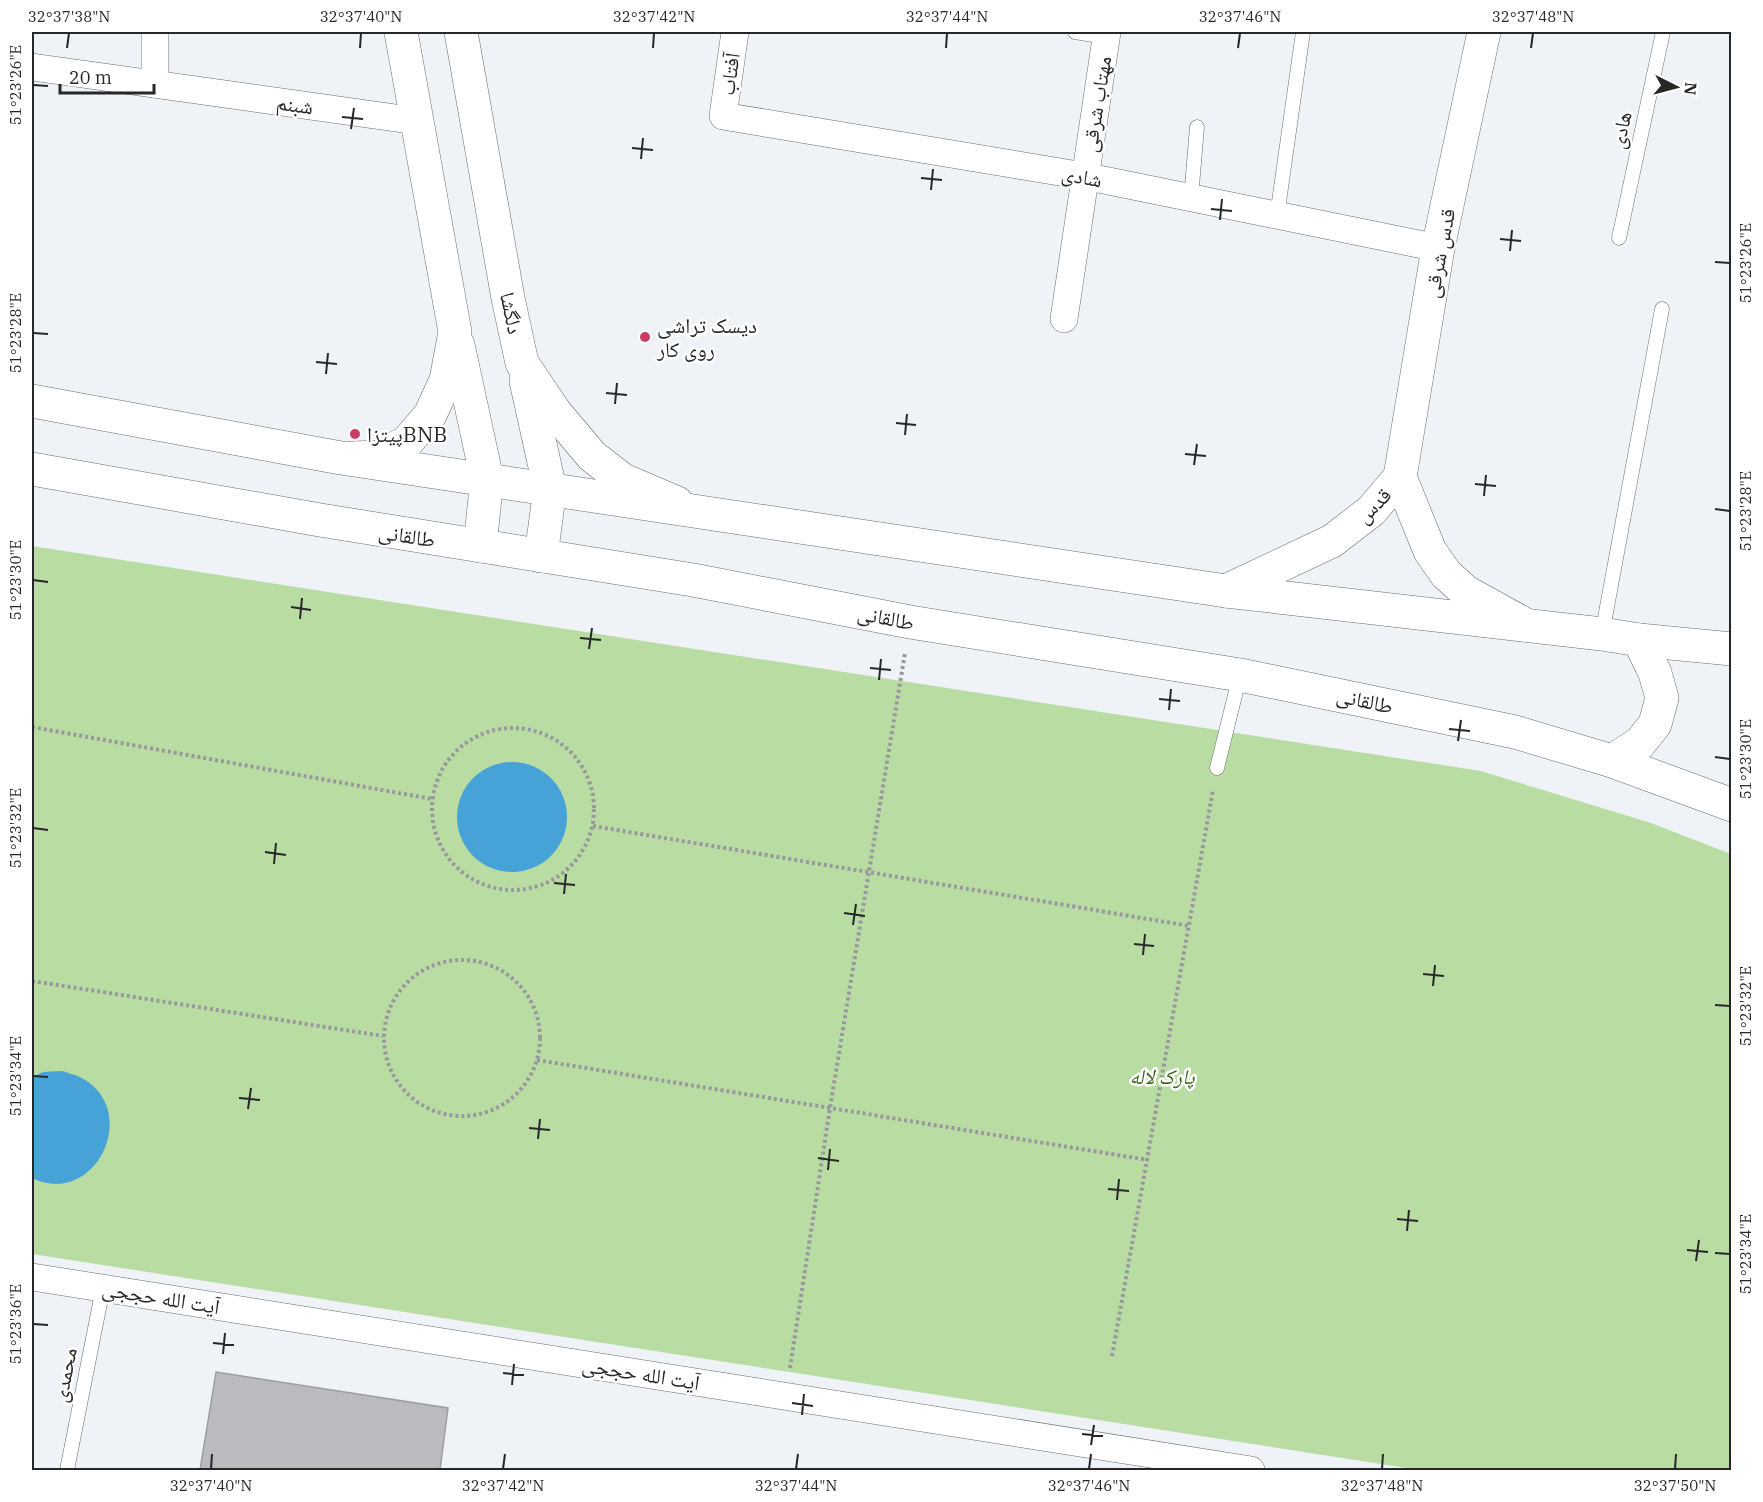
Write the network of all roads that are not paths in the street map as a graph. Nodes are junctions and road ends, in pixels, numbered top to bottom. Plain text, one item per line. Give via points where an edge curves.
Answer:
1 (155, 32) edge
2 (401, 32) edge
3 (461, 32) edge
4 (735, 32) edge
5 (1075, 32) edge
6 (1303, 32) edge
7 (1484, 32) edge
8 (1662, 32) edge
9 (1107, 34) edge
10 (32, 67) edge
11 (155, 84) junction
12 (723, 116) joint
13 (417, 121) junction
14 (1197, 128) dead end
15 (1084, 176) junction
16 (1191, 198) junction
17 (1277, 216) junction
18 (1619, 238) dead end
19 (1438, 248) junction
20 (1662, 309) dead end
21 (1064, 319) dead end
22 (454, 332) junction
23 (522, 363) junction
24 (32, 401) edge
25 (341, 458) junction
26 (32, 469) edge
27 (1400, 477) junction
28 (487, 479) junction
29 (550, 489) junction
30 (695, 511) junction
31 (480, 546) junction
32 (541, 556) junction
33 (1226, 591) junction
34 (1526, 626) junction
35 (1602, 634) junction
36 (1639, 640) junction
37 (1731, 649) edge
38 (1240, 675) junction
39 (1612, 761) junction
40 (1217, 768) road end
41 (1731, 805) edge
42 (32, 1277) edge
43 (103, 1288) junction
44 (68, 1470) edge
45 (1251, 1470) edge

1 - 11 street
2 - 13 main road
3 - 23 main road, دلگشا
4 - 12 street, آفتاب
5 - 9 lane
6 - 17 lane
7 - 19 main road, قدس شرقی
8 - 18 lane, هادی
9 - 15 street, مهتاب شرقی
10 - 11 street, شبنم
11 - 13 street, شبنم
12 - 15 street, شادی
13 - 22 main road
14 - 16 lane
15 - 16 street, شادی
15 - 21 street, مهتاب شرقی
16 - 17 street, شادی
17 - 19 street, شادی
19 - 27 main road, قدس شرقی
20 - 35 lane
22 - 25 main road via 446,380 430,415 407,442 380,457
22 - 28 main road
23 - 29 main road
23 - 30 main road, دلگشا via 555,412 592,456 623,480
24 - 25 main road
25 - 28 main road
26 - 31 main road, طالقانی
27 - 33 main road, قدس via 1371,512 1332,541
27 - 34 main road, قدس via 1430,551 1446,574 1466,592
28 - 29 main road
28 - 31 main road
29 - 30 main road
29 - 32 main road
30 - 33 main road
31 - 32 main road, طالقانی
32 - 38 main road, طالقانی via 693,580 910,622
33 - 34 main road
34 - 35 main road
35 - 36 main road
36 - 37 main road
36 - 39 main road via 1662,698 1655,724 1640,743
38 - 39 main road, طالقانی via 1515,732
38 - 40 lane
39 - 41 main road, طالقانی
42 - 43 street, آیت الله حججی
43 - 44 lane, محمدی
43 - 45 street, آیت الله حججی

